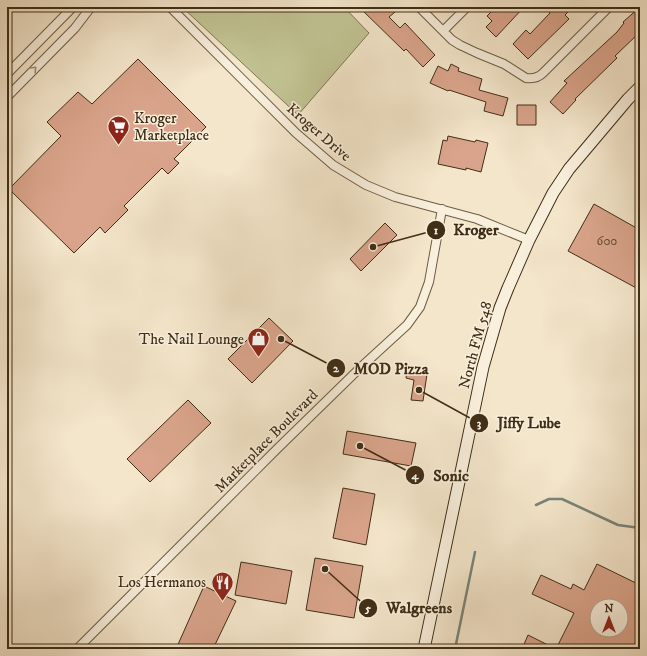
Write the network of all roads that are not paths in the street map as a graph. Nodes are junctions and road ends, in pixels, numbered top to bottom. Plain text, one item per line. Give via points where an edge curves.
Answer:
1 (73, 7) edge
2 (91, 7) edge
3 (170, 7) edge
4 (419, 7) edge
5 (468, 7) edge
6 (609, 7) edge
7 (443, 31) junction
8 (7, 74) edge
9 (640, 87) edge
10 (7, 97) edge
11 (442, 209) junction
12 (529, 240) junction
13 (77, 649) edge
14 (424, 649) edge

1 - 8 street
10 -> 2 street via 75,28
3 - 11 street, Kroger Drive via 296,133 333,165 366,185 389,195 418,205
4 - 7 street
5 - 7 street
6 - 7 street via 535,78 526,78 496,60 467,49
9 - 12 main road, North FM 548 via 569,169 553,193
11 - 12 street, Kroger Drive via 477,219
11 - 13 street, Marketplace Boulevard via 428,282 420,307 407,325 277,449
12 - 14 main road, North FM 548 via 500,308 483,367

